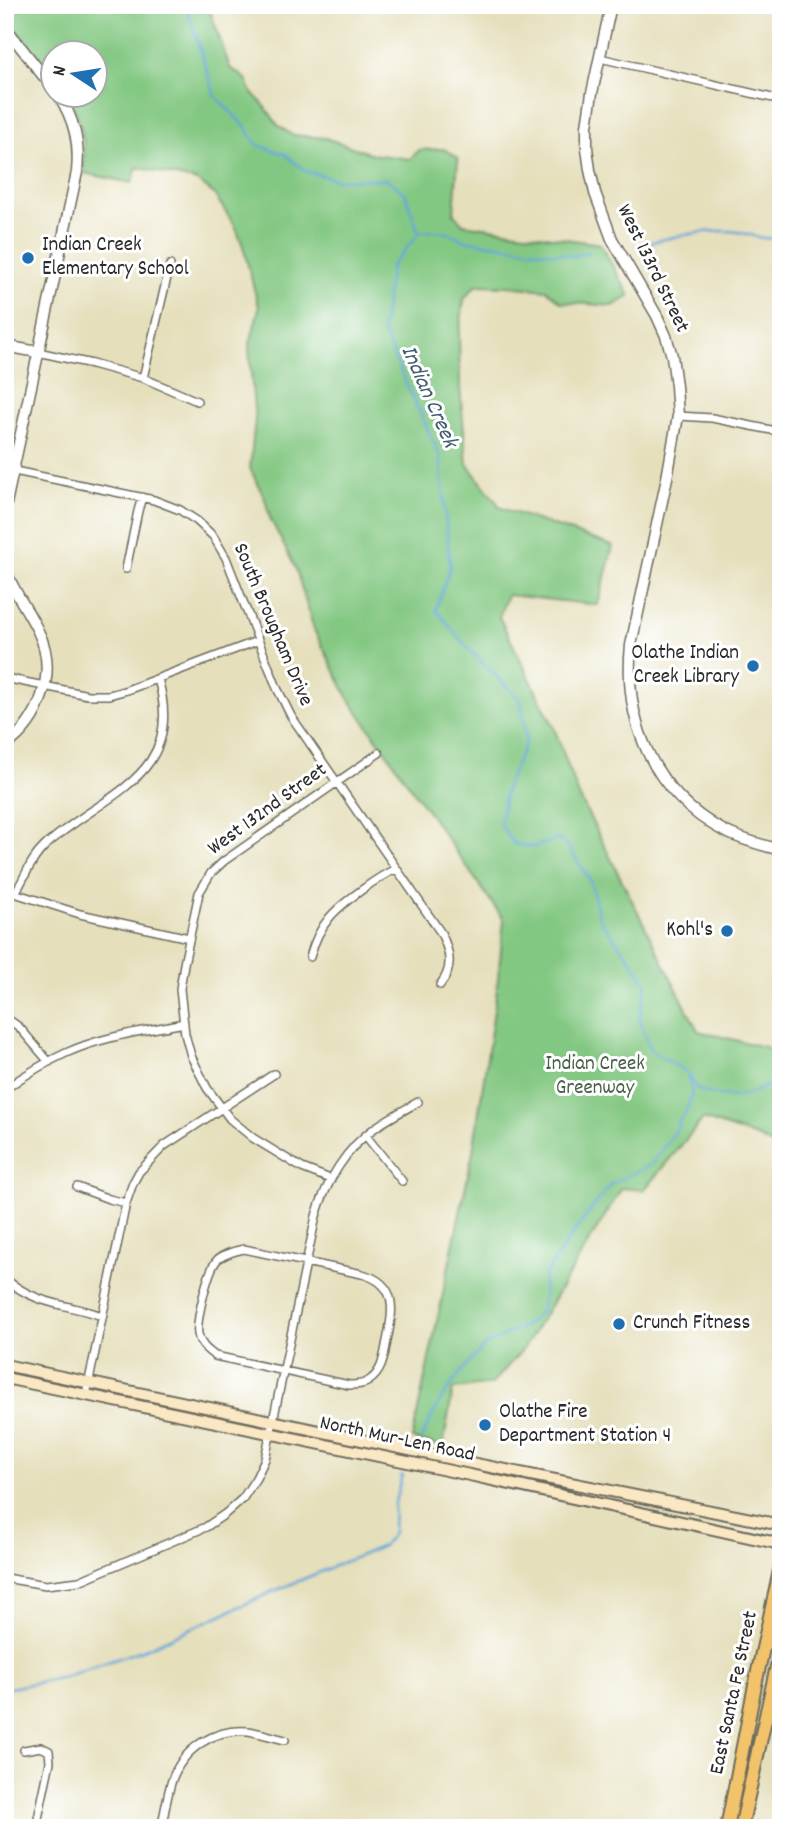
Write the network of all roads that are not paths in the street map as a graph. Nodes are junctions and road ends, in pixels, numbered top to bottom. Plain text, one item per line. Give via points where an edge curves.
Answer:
1 (611, 5) edge
2 (6, 29) edge
3 (600, 58) junction
4 (38, 70) edge
5 (781, 100) edge
6 (67, 108) edge
7 (170, 265) dead end
8 (5, 346) edge
9 (38, 352) junction
10 (143, 378) junction
11 (197, 401) dead end
12 (678, 416) junction
13 (781, 432) edge
14 (9, 470) edge
15 (142, 498) junction
16 (5, 508) edge
17 (5, 569) edge
18 (126, 569) dead end
19 (257, 641) junction
20 (5, 678) edge
21 (158, 679) junction
22 (44, 687) junction
23 (5, 746) edge
24 (379, 753) dead end
25 (336, 782) junction
26 (781, 850) edge
27 (396, 869) junction
28 (5, 890) edge
29 (15, 893) junction
30 (189, 938) junction
31 (310, 957) dead end
32 (440, 985) dead end
33 (5, 1017) edge
34 (184, 1023) junction
35 (49, 1062) junction
36 (274, 1074) dead end
37 (5, 1089) edge
38 (418, 1102) dead end
39 (222, 1108) junction
40 (366, 1136) junction
41 (330, 1179) junction
42 (402, 1181) dead end
43 (77, 1187) dead end
44 (126, 1203) junction
45 (307, 1262) junction
46 (5, 1279) edge
47 (102, 1316) junction
48 (5, 1365) edge
49 (284, 1371) junction
50 (5, 1378) edge
51 (89, 1382) junction
52 (86, 1395) junction
53 (272, 1427) junction
54 (781, 1525) edge
55 (781, 1544) edge
56 (781, 1566) edge
57 (5, 1578) edge
58 (781, 1648) edge
59 (285, 1740) dead end
60 (24, 1750) dead end
61 (36, 1828) edge
62 (162, 1828) edge
63 (727, 1828) edge
64 (741, 1828) edge

1 - 3 street, West 133rd Street
2 - 4 street
3 - 5 street
3 - 12 street, West 133rd Street via 587,126 595,193 612,239 666,336
6 - 9 street via 75,128 77,172
7 - 10 street
8 - 9 street
9 - 10 street
9 - 14 street
10 - 11 street
12 - 13 street
12 - 26 street, West 133rd Street via 631,645 635,719 652,762 687,805 725,831
14 - 15 street, South Brougham Drive
14 - 16 street
15 - 18 street
15 - 19 street, South Brougham Drive via 180,510 213,536
17 - 22 street via 42,640 47,663
19 - 21 street
19 - 25 street, South Brougham Drive via 291,716
20 - 22 street
21 - 22 street via 109,695
21 - 29 street via 164,723 150,762 130,784 41,849
22 - 23 street via 33,717
24 - 25 street, West 132nd Street
25 - 27 street, South Brougham Drive
25 - 30 street, West 132nd Street via 217,867 199,893
27 - 31 street via 332,914
27 - 32 street, South Brougham Drive via 445,941 449,966
28 - 29 street
29 - 30 street via 80,914
30 - 34 street, West 132nd Street via 180,989
33 - 35 street
34 - 35 street via 114,1037
34 - 39 street, West 132nd Street via 191,1056
35 - 37 street
36 - 39 street
38 - 40 street
39 - 41 street, West 132nd Street via 253,1138
39 - 44 street via 164,1146 143,1166
40 - 41 street
40 - 42 street
41 - 45 street via 316,1216
43 - 44 street
44 - 47 street
45 - 49 street
45 - 49 street via 244,1249 231,1251 213,1265 198,1324 201,1343 215,1356
45 - 49 street via 370,1276 382,1283 392,1303 392,1316 380,1369 369,1381 344,1384
46 - 47 street via 40,1300
47 - 51 street
48 - 51 main road, North Mur-Len Road
49 - 53 street
50 - 52 main road, North Mur-Len Road
51 - 52 street
51 - 53 main road, North Mur-Len Road
52 - 53 main road, North Mur-Len Road
53 - 54 main road, North Mur-Len Road
53 - 55 main road, North Mur-Len Road
53 - 57 street via 262,1467 250,1488 206,1527 79,1581 46,1585
56 - 63 main road, East Santa Fe Street
58 - 64 main road, East Santa Fe Street
59 - 62 street via 237,1731 201,1743 176,1770
60 - 61 street via 41,1747 49,1751

